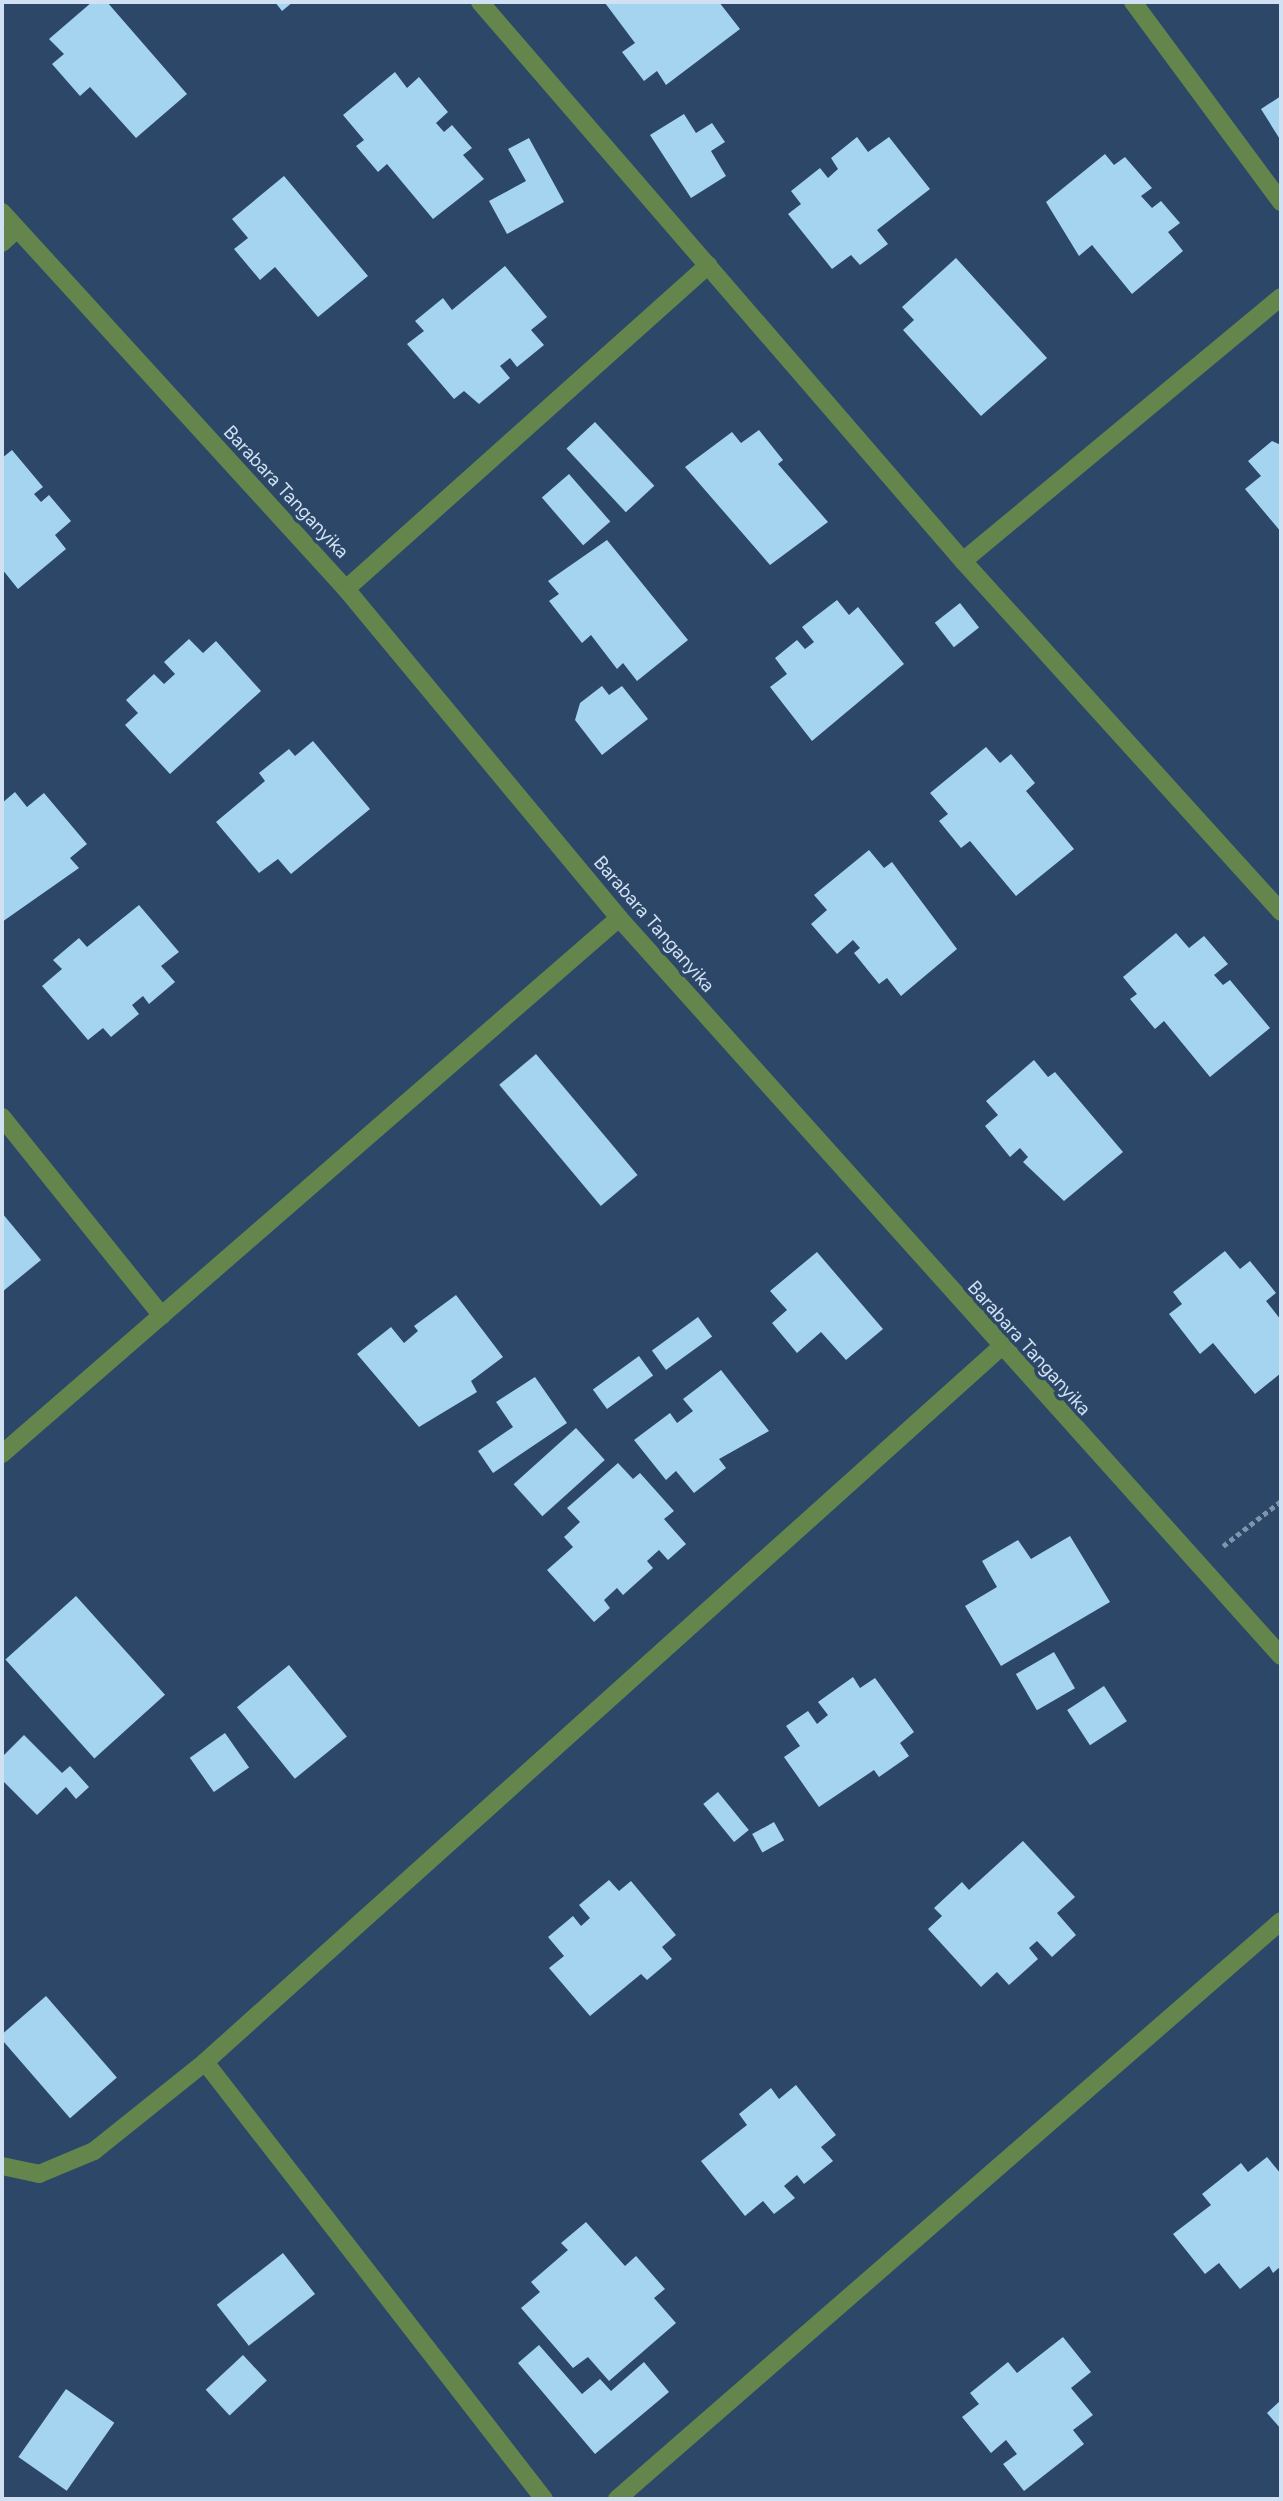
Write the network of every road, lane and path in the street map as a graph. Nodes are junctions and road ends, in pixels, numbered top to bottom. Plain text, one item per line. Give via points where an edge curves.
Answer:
1 (480, 2) edge
2 (1133, 2) edge
3 (1281, 202) edge
4 (2, 212) edge
5 (16, 230) junction
6 (2, 243) edge
7 (708, 265) junction
8 (1281, 297) edge
9 (963, 561) junction
10 (346, 589) junction
11 (1279, 904) edge
12 (620, 918) junction
13 (2, 1117) edge
14 (163, 1317) junction
15 (1000, 1349) junction
16 (2, 1454) edge
17 (1281, 1501) edge
18 (1197, 1566) junction
19 (1281, 1656) edge
20 (1281, 1921) edge
21 (205, 2062) junction
22 (2, 2166) edge
23 (544, 2499) edge
24 (617, 2499) edge

1 - 7 street
2 - 3 street
4 - 5 street, Barabara Tanganyika
5 - 6 street
5 - 10 street, Barabara Tanganyika
7 - 9 street
7 - 10 street
8 - 9 street
9 - 11 street
10 - 12 street, Barabara Tanganyika
12 - 14 street
12 - 15 street, Barabara Tanganyika
13 - 14 street
14 - 16 street
15 - 18 street, Barabara Tanganyika
15 - 21 street
17 - 18 path
18 - 19 street, Barabara Tanganyika
20 - 24 street
21 - 22 street via 94,2151 39,2174
21 - 23 street

